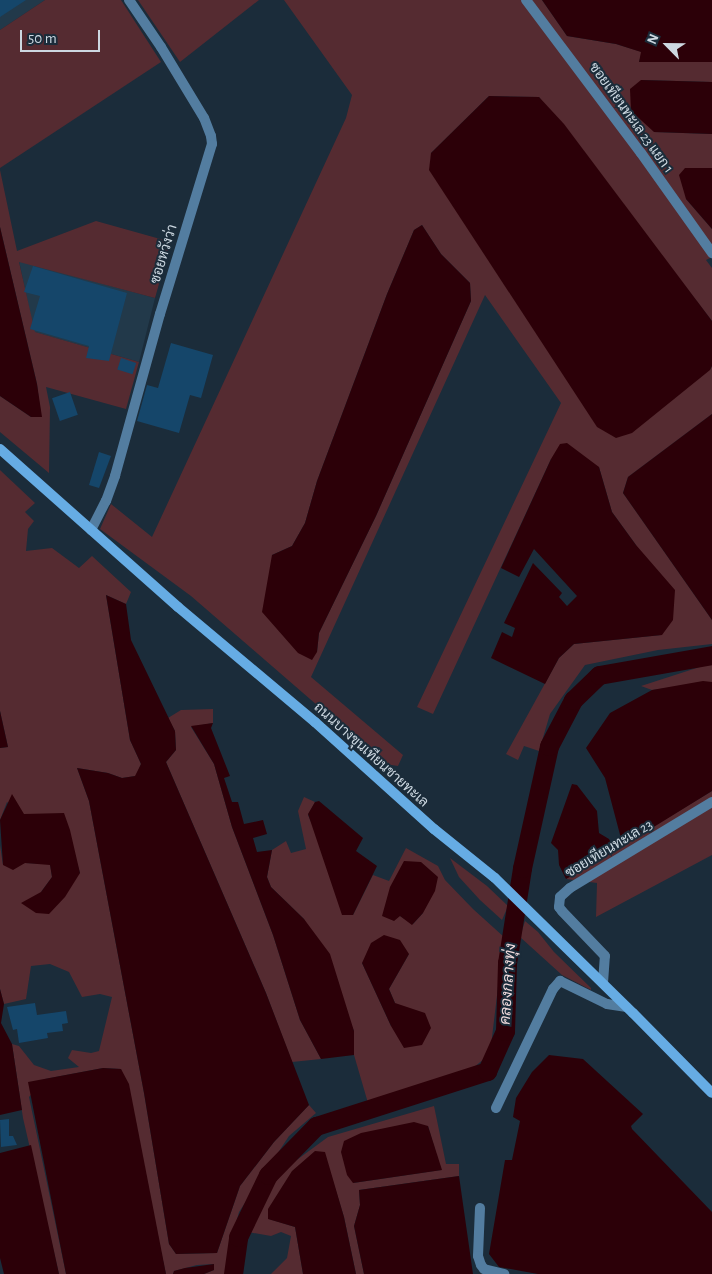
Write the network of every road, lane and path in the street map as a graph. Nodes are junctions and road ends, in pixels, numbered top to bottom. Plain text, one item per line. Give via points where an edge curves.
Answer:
1 (129, 0) edge
2 (526, 0) edge
3 (712, 253) edge
4 (0, 449) edge
5 (91, 530) junction
6 (712, 802) edge
7 (603, 982) junction
8 (627, 1007) junction
9 (712, 1093) edge
10 (496, 1108) dead end
11 (480, 1208) dead end
12 (504, 1274) edge

1 - 5 street, ซอยหวังว่า via 204,118 212,144 115,476
2 - 3 street, ซอยเทียนทะเล 23 แยก 1
4 - 5 main road, ถนนบางขุนเทียนชายทะเล
5 - 7 main road, ถนนบางขุนเทียนชายทะเล via 434,829 495,878
6 - 7 street, ซอยเทียนทะเล 23 via 560,897 562,912 605,956
7 - 8 main road, ถนนบางขุนเทียนชายทะเล
8 - 9 main road, ถนนบางขุนเทียนชายทะเล
8 - 10 street via 607,1004 560,981 553,989
11 - 12 street via 480,1265

